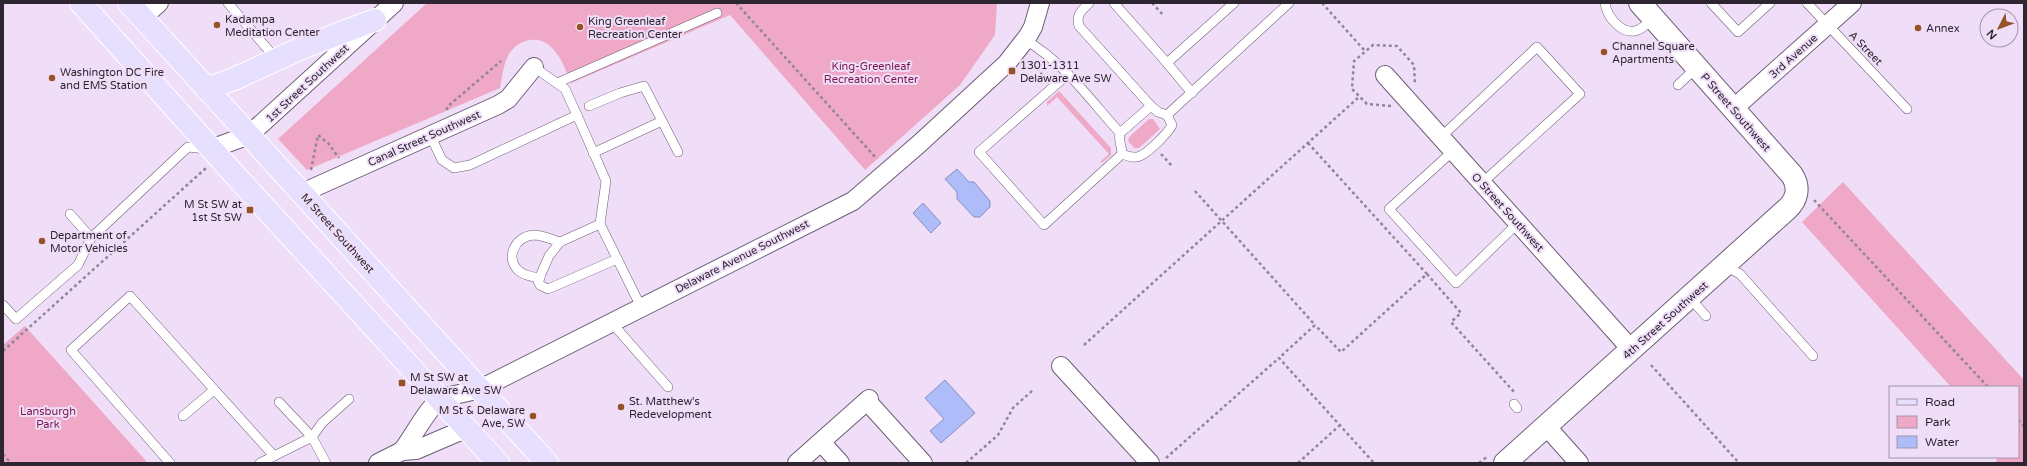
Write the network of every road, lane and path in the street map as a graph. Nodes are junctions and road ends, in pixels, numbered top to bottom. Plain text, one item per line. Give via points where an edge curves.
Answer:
1 (81, 3) edge
2 (158, 3) edge
3 (228, 3) edge
4 (394, 3) edge
5 (736, 3) edge
6 (1040, 3) edge
7 (1089, 3) edge
8 (1114, 3) edge
9 (1152, 3) edge
10 (1234, 3) edge
11 (1289, 3) edge
12 (1322, 3) edge
13 (1605, 3) edge
14 (1711, 3) edge
15 (1807, 3) edge
16 (1852, 3) edge
17 (1767, 4) edge
18 (136, 10) edge
19 (1647, 10) edge
20 (717, 13) dead end
21 (1164, 16) dead end
22 (375, 20) junction
23 (1828, 25) junction
24 (1026, 40) junction
25 (1365, 51) dead end
26 (277, 60) junction
27 (501, 61) dead end
28 (1167, 63) junction
29 (1033, 64) dead end
30 (534, 67) joint
31 (1697, 67) junction
32 (1067, 74) junction
33 (1385, 75) dead end
34 (557, 83) junction
35 (1678, 85) dead end
36 (206, 89) junction
37 (1050, 89) junction
38 (1192, 93) junction
39 (1360, 96) dead end
40 (589, 106) dead end
41 (1151, 106) junction
42 (1734, 109) junction
43 (1907, 109) dead end
44 (448, 115) dead end
45 (576, 115) junction
46 (1167, 115) junction
47 (662, 121) junction
48 (1120, 133) junction
49 (249, 135) junction
50 (430, 135) junction
51 (1441, 137) junction
52 (1308, 143) junction
53 (1453, 151) junction
54 (678, 152) dead end
55 (593, 153) junction
56 (1122, 154) junction
57 (209, 158) junction
58 (340, 160) dead end
59 (1784, 167) joint
60 (888, 171) junction
61 (311, 173) dead end
62 (1482, 183) junction
63 (1195, 191) dead end
64 (302, 194) junction
65 (1814, 200) dead end
66 (70, 214) dead end
67 (1221, 220) junction
68 (1518, 223) junction
69 (600, 224) junction
70 (91, 238) junction
71 (560, 242) junction
72 (617, 259) junction
73 (1725, 265) junction
74 (1427, 274) junction
75 (540, 278) junction
76 (1689, 297) junction
77 (3, 305) edge
78 (641, 307) junction
79 (1706, 316) dead end
80 (610, 322) junction
81 (1315, 325) junction
82 (1084, 345) dead end
83 (1631, 349) junction
84 (3, 351) edge
85 (1813, 356) dead end
86 (1279, 358) junction
87 (1651, 365) dead end
88 (1061, 366) dead end
89 (1987, 386) edge
90 (668, 387) dead end
91 (480, 389) junction
92 (214, 390) junction
93 (1033, 390) dead end
94 (1518, 395) dead end
95 (349, 399) dead end
96 (439, 400) junction
97 (279, 402) dead end
98 (183, 416) dead end
99 (1339, 426) junction
100 (1546, 426) junction
101 (468, 431) junction
102 (312, 437) junction
103 (821, 442) junction
104 (402, 451) junction
105 (3, 454) edge
106 (274, 456) junction
107 (1156, 462) edge
108 (11, 463) edge
109 (170, 463) edge
110 (260, 463) edge
111 (326, 463) edge
112 (378, 463) edge
113 (498, 463) edge
114 (547, 463) edge
115 (798, 463) edge
116 (840, 463) edge
117 (923, 463) edge
118 (966, 463) edge
119 (1298, 463) edge
120 (1374, 463) edge
121 (1505, 463) edge
122 (1579, 463) edge
123 (1739, 463) edge

1 - 57 main road
2 - 18 street
3 - 26 lane
4 - 22 street, 1st Street Southwest
5 - 60 path
6 - 24 street, Delaware Avenue Southwest
7 - 41 lane via 1079,13 1077,19 1080,26
8 - 28 lane
9 - 21 path
10 - 28 lane
11 - 38 lane
12 - 25 path
13 - 19 lane via 1610,17 1623,29 1631,31 1639,30
14 - 17 lane via 1738,32
15 - 23 lane, A Street
16 - 23 street, 3rd Avenue
18 - 36 main road, M Street Southwest
19 - 31 street, P Street Southwest
20 - 34 lane
22 - 26 main road
22 - 49 street, 1st Street Southwest
23 - 42 street, 3rd Avenue
23 - 43 lane, A Street
24 - 32 lane via 1043,50
24 - 60 street, Delaware Avenue Southwest via 1007,63
26 - 36 main road
27 - 44 path via 448,108
28 - 38 lane
29 - 37 path via 1041,72 1040,80
30 - 34 lane
30 - 50 street, Canal Street Southwest via 508,99
31 - 35 lane
31 - 42 street, P Street Southwest
32 - 37 lane
32 - 48 lane
33 - 51 street, O Street Southwest
34 - 45 lane via 565,89
36 - 49 main road, M Street Southwest
37 - 56 lane via 979,152 1044,225
38 - 46 lane
39 - 52 path
40 - 47 lane via 644,86
41 - 46 lane
41 - 48 lane
42 - 59 street, P Street Southwest
45 - 50 lane via 470,165 454,168 442,160
45 - 55 lane
46 - 56 lane via 1172,125 1170,129 1140,156 1132,158
47 - 54 lane
47 - 55 lane
48 - 56 lane via 1118,139
49 - 57 street, 1st Street Southwest
49 - 64 main road, M Street Southwest
50 - 64 street, Canal Street Southwest
51 - 53 street, O Street Southwest
51 - 62 lane via 1537,47 1580,94
52 - 67 path
52 - 74 path
53 - 62 street, O Street Southwest
53 - 68 lane via 1389,209 1456,283
55 - 69 lane via 606,181
57 - 70 lane via 188,147
57 - 84 path
57 - 96 main road
58 - 61 path via 328,143 318,135
59 - 73 street, 4th Street Southwest via 1795,182 1794,201
60 - 78 street, Delaware Avenue Southwest via 852,201
62 - 68 street, O Street Southwest
63 - 67 path
64 - 91 main road, M Street Southwest
65 - 89 path
66 - 70 lane
67 - 81 path
67 - 82 path
68 - 83 street, O Street Southwest
69 - 71 lane
69 - 72 lane
70 - 77 lane via 78,265 16,319
71 - 75 lane via 549,256
71 - 75 lane via 532,235 516,243 512,256 515,266 523,274
72 - 75 lane via 548,289 540,285
72 - 78 lane
73 - 76 street, 4th Street Southwest
73 - 85 lane via 1740,274
74 - 81 path via 1341,352
74 - 94 path via 1461,313 1451,322
76 - 79 lane
76 - 83 street, 4th Street Southwest
78 - 80 street, Delaware Avenue Southwest
80 - 90 lane
80 - 91 street, Delaware Avenue Southwest
81 - 86 path
83 - 100 street, 4th Street Southwest
86 - 99 path
86 - 107 path
87 - 123 path
88 - 107 street
91 - 96 street, Delaware Avenue Southwest
91 - 114 main road, M Street Southwest
92 - 98 lane
92 - 106 lane
92 - 109 lane via 130,296 71,350
93 - 118 path via 1013,408 998,435
95 - 102 lane via 322,423
96 - 101 main road
96 - 104 street via 425,415
97 - 102 lane
99 - 119 path
99 - 120 path
100 - 121 street, 4th Street Southwest
100 - 122 street
101 - 104 street via 458,432 416,450
101 - 113 main road
102 - 106 lane
102 - 111 lane
103 - 115 street
103 - 116 street
103 - 117 street via 868,400
104 - 112 street
105 - 108 path
106 - 110 lane

